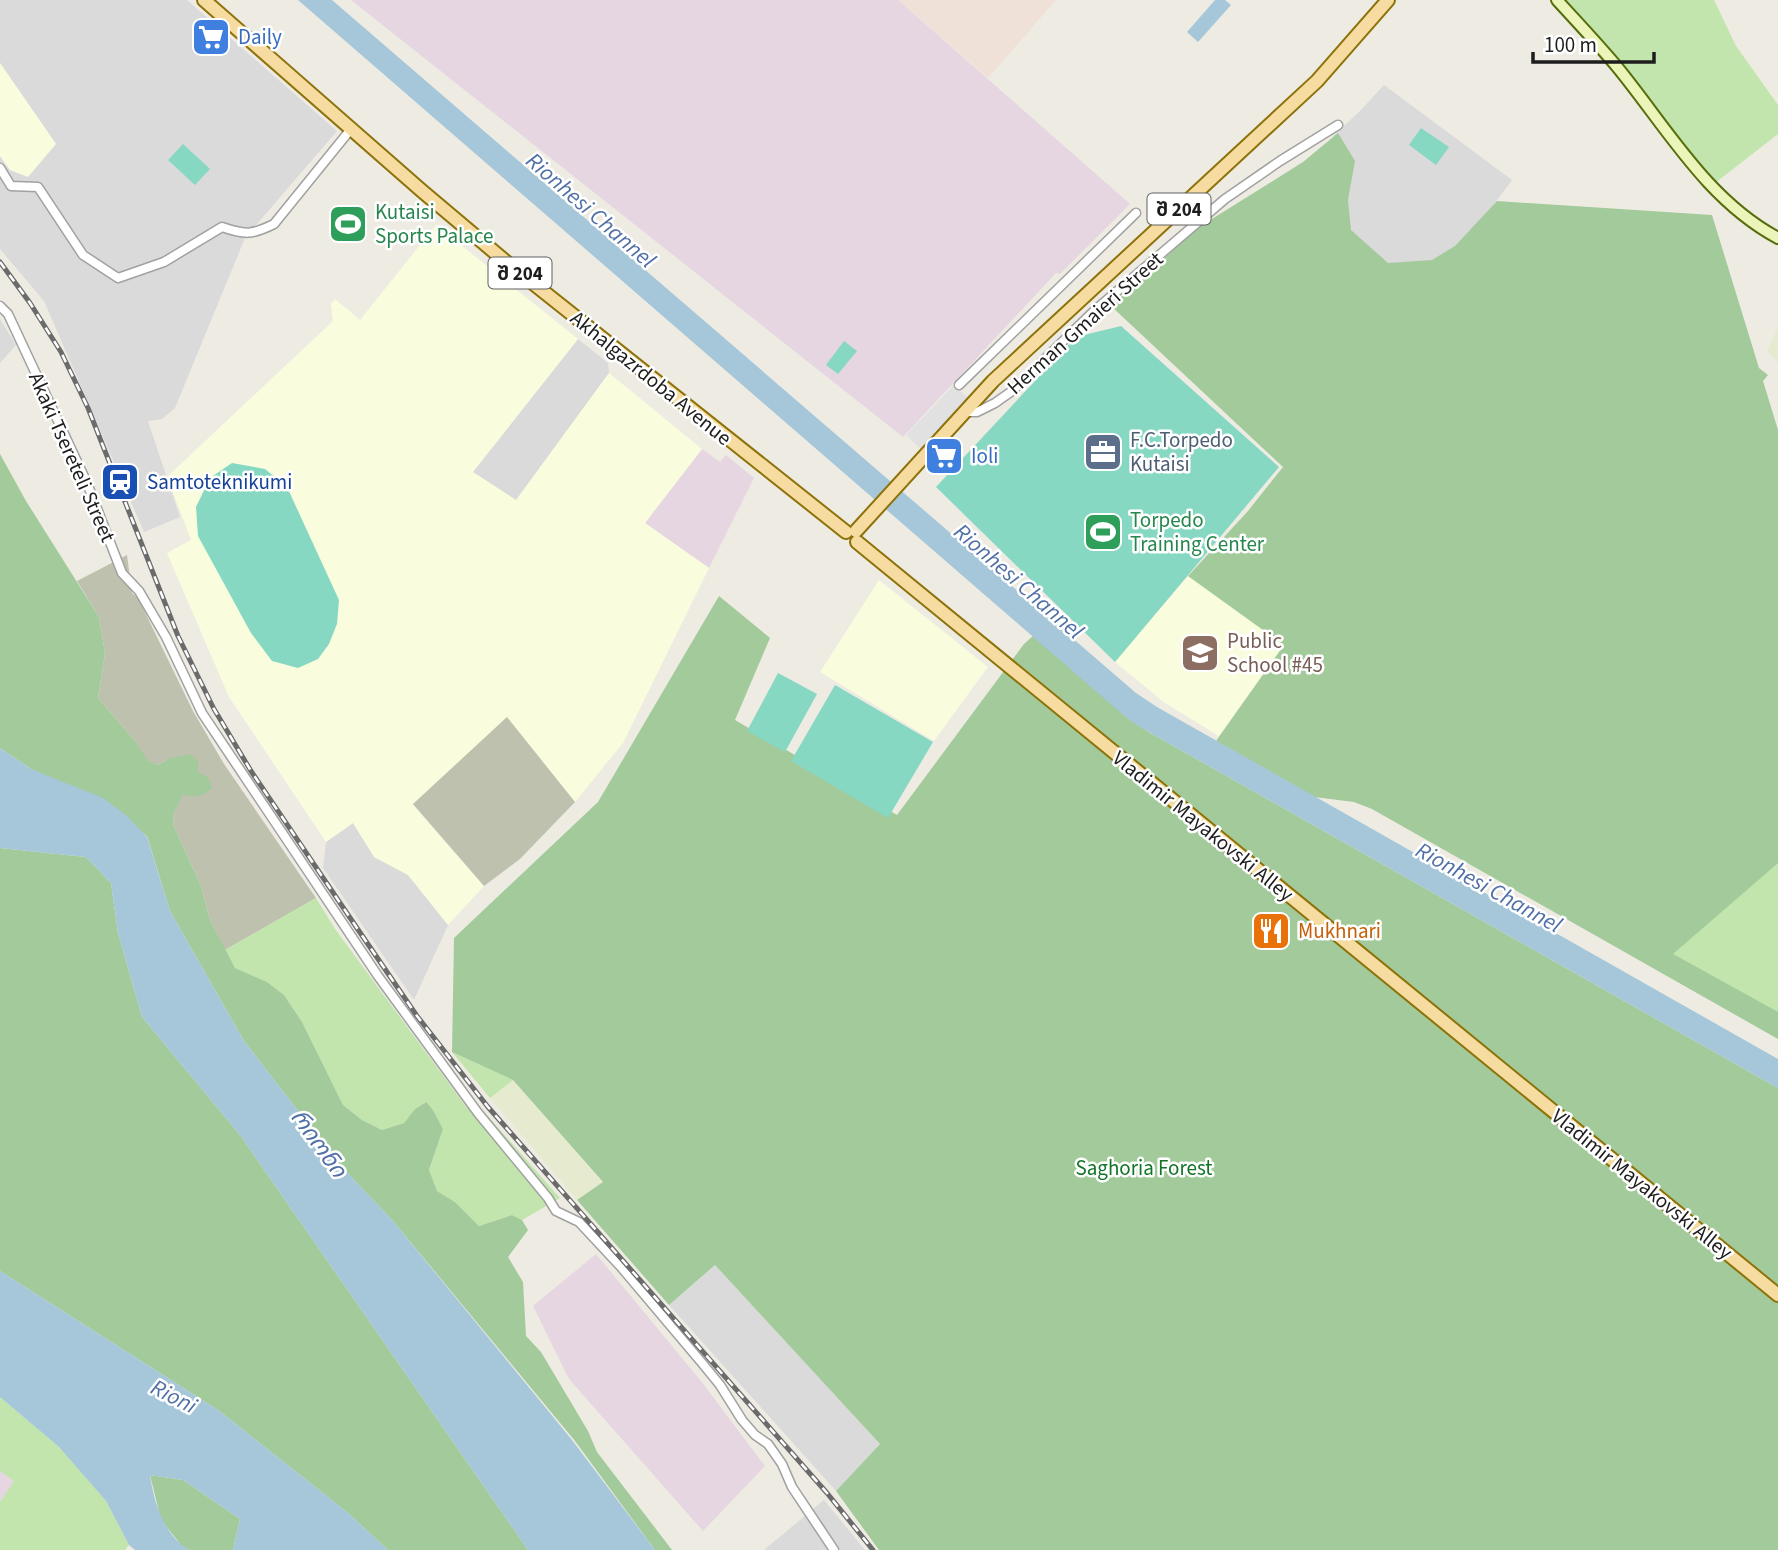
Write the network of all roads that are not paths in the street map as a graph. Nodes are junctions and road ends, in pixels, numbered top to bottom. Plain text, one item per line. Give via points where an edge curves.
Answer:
1 (204, 0) edge
2 (1388, 0) edge
3 (1557, 0) edge
4 (1338, 125) dead end
5 (351, 129) junction
6 (0, 168) edge
7 (1136, 212) dead end
8 (1778, 239) edge
9 (0, 306) edge
10 (959, 385) dead end
11 (964, 412) junction
12 (853, 535) junction
13 (1778, 1295) edge
14 (834, 1550) edge

1 - 5 main road, Akhalgazrdoba Avenue / შ 204
2 - 11 main road, შ 204 via 1317,81
3 - 8 street via 1720,196
4 - 11 street, Herman Gmaieri Street via 1226,199 1094,311 1012,391 977,412
5 - 6 street via 274,224 255,233 222,227 164,262 118,278 83,255 38,187 11,186
5 - 12 main road, Akhalgazrdoba Avenue / შ 204 via 505,261
7 - 10 street
9 - 14 street, Akaki Tsereteli Street via 8,314 87,483 122,573 139,591 202,713 236,766 478,1113 556,1211 579,1223 621,1267 720,1385 742,1420 782,1464
11 - 12 main road, შ 204
12 - 13 main road, Vladimir Mayakovski Alley

